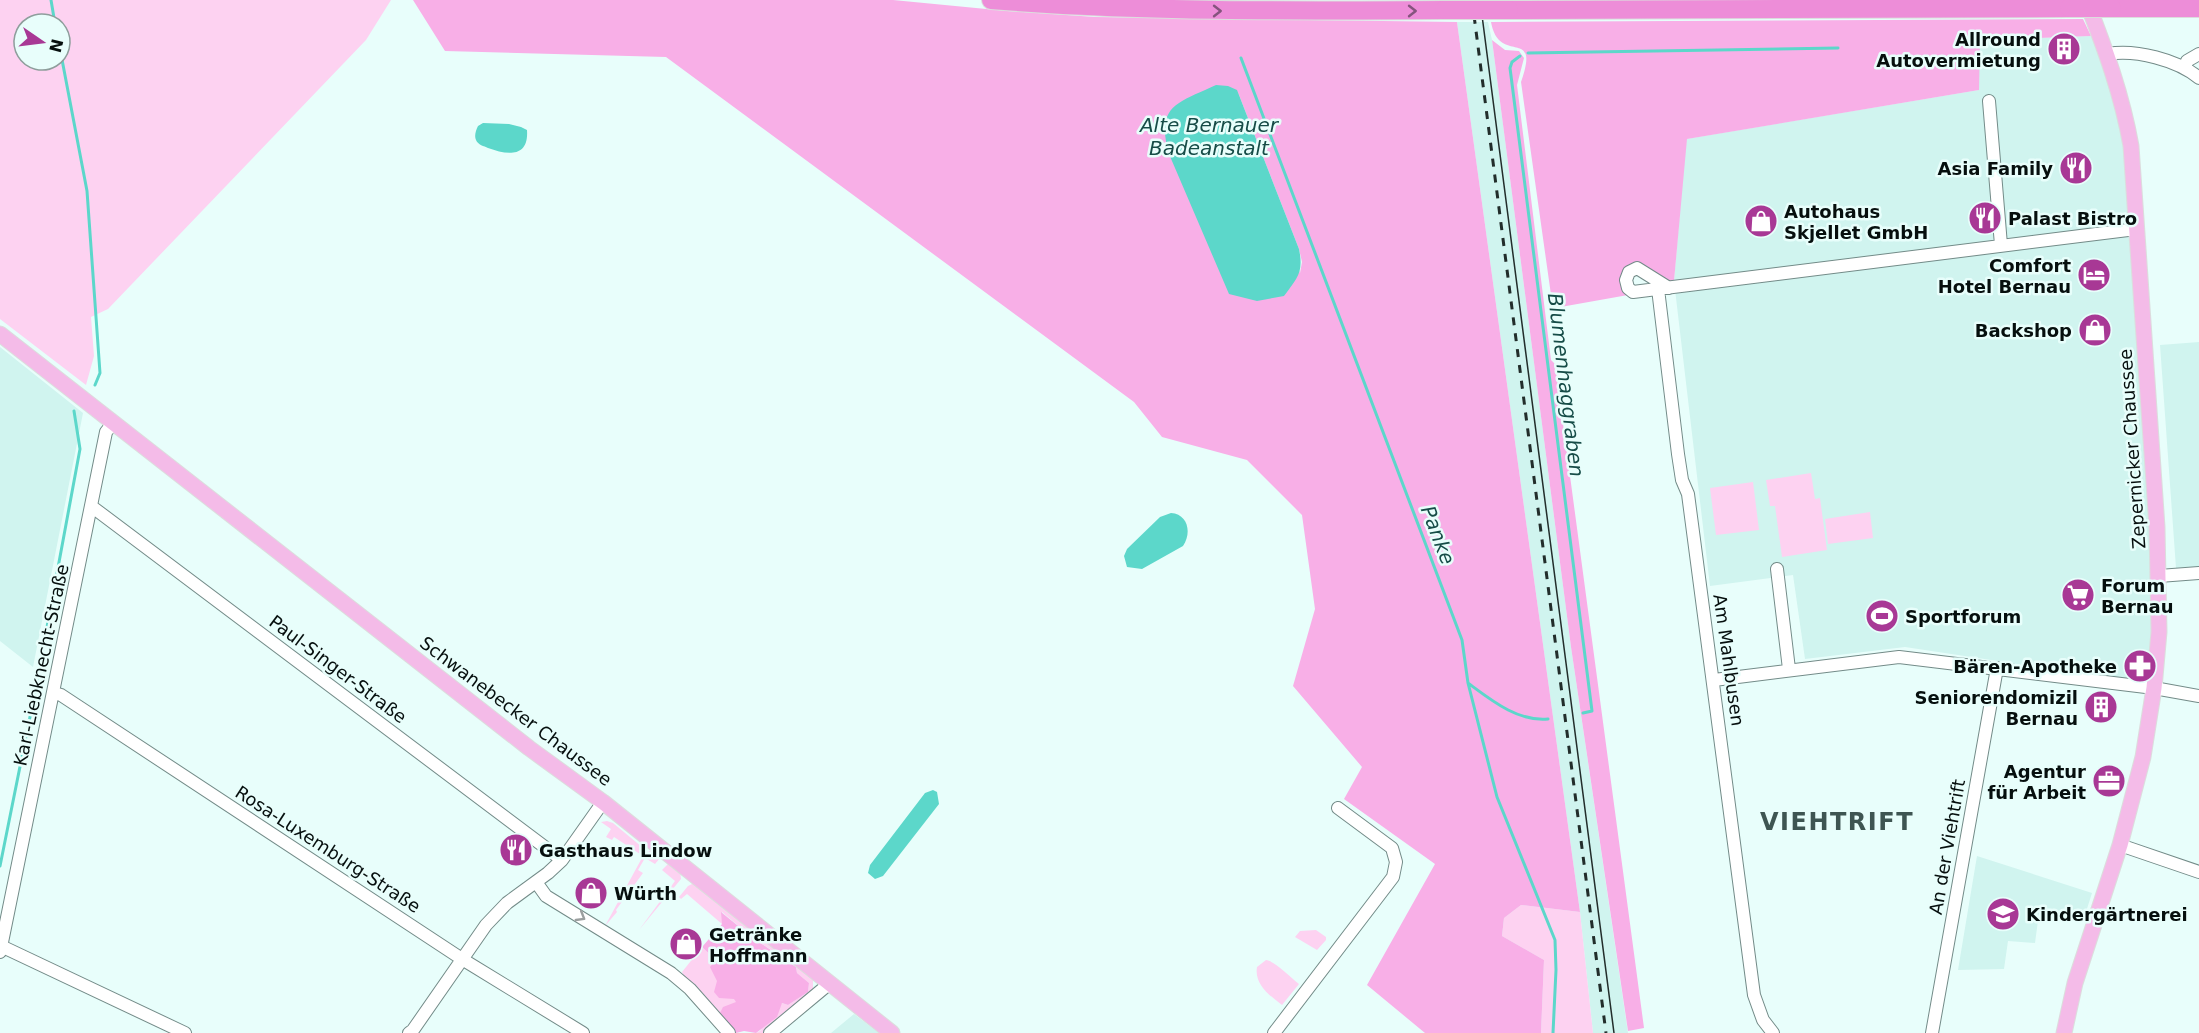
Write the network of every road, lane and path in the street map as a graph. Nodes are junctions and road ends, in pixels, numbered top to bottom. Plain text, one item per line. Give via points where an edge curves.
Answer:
1 (991, 0) edge
2 (2086, 0) edge
3 (2199, 8) edge
4 (2108, 54) junction
5 (2199, 54) edge
6 (2185, 68) junction
7 (2199, 78) edge
8 (1989, 101) dead end
9 (2136, 229) junction
10 (2001, 245) junction
11 (0, 333) edge
12 (108, 418) junction
13 (92, 506) junction
14 (1777, 569) dead end
15 (2199, 573) edge
16 (2159, 576) junction
17 (1997, 668) junction
18 (1789, 669) junction
19 (1714, 680) junction
20 (2154, 688) junction
21 (54, 693) junction
22 (2199, 696) edge
23 (603, 802) junction
24 (1338, 808) dead end
25 (2120, 845) junction
26 (562, 860) junction
27 (2199, 872) edge
28 (536, 882) junction
29 (1, 949) edge
30 (462, 959) junction
31 (830, 983) junction
32 (413, 1032) edge
33 (186, 1033) edge
34 (581, 1033) edge
35 (729, 1033) edge
36 (770, 1033) edge
37 (892, 1033) edge
38 (1274, 1033) edge
39 (1773, 1033) edge
40 (1932, 1033) edge
41 (2064, 1033) edge

1 -> 3 highway, bridge via 1184,10
2 - 4 main road, Zepernicker Chaussee
4 - 6 street via 2133,52
4 - 9 main road, Zepernicker Chaussee via 2131,146
5 - 6 street via 2187,61
6 - 7 street
8 - 10 street
9 - 10 street
9 - 16 main road, Zepernicker Chaussee
10 - 19 street, Am Mahlbusen via 1663,288 1676,434
11 - 12 main road, Schwanebecker Chaussee
12 - 13 street, Karl-Liebknecht-Straße
12 - 23 main road, Schwanebecker Chaussee
13 - 21 street, Karl-Liebknecht-Straße
13 - 26 street, Paul-Singer-Straße
14 - 18 street
15 - 16 street
16 - 20 main road, Zepernicker Chaussee
17 - 18 street via 1899,657
17 - 20 street
17 - 40 street, An der Viehtrift
18 - 19 street
19 - 39 street, Am Mahlbusen via 1754,995 1763,1020
20 - 22 street
20 - 25 main road, Zepernicker Chaussee via 2143,757
21 - 29 street, Karl-Liebknecht-Straße
21 - 30 street, Rosa-Luxemburg-Straße
23 - 26 street
23 - 31 main road, Schwanebecker Chaussee
24 - 38 street via 1392,848 1396,862 1393,877
25 - 27 street
25 - 41 main road, Zepernicker Chaussee via 2075,983
26 - 28 street
28 - 30 street via 497,912
28 -> 35 street via 546,896 671,973
29 - 33 street
30 - 32 street
30 - 34 street, Rosa-Luxemburg-Straße
31 - 36 street
31 - 37 main road, Schwanebecker Chaussee

